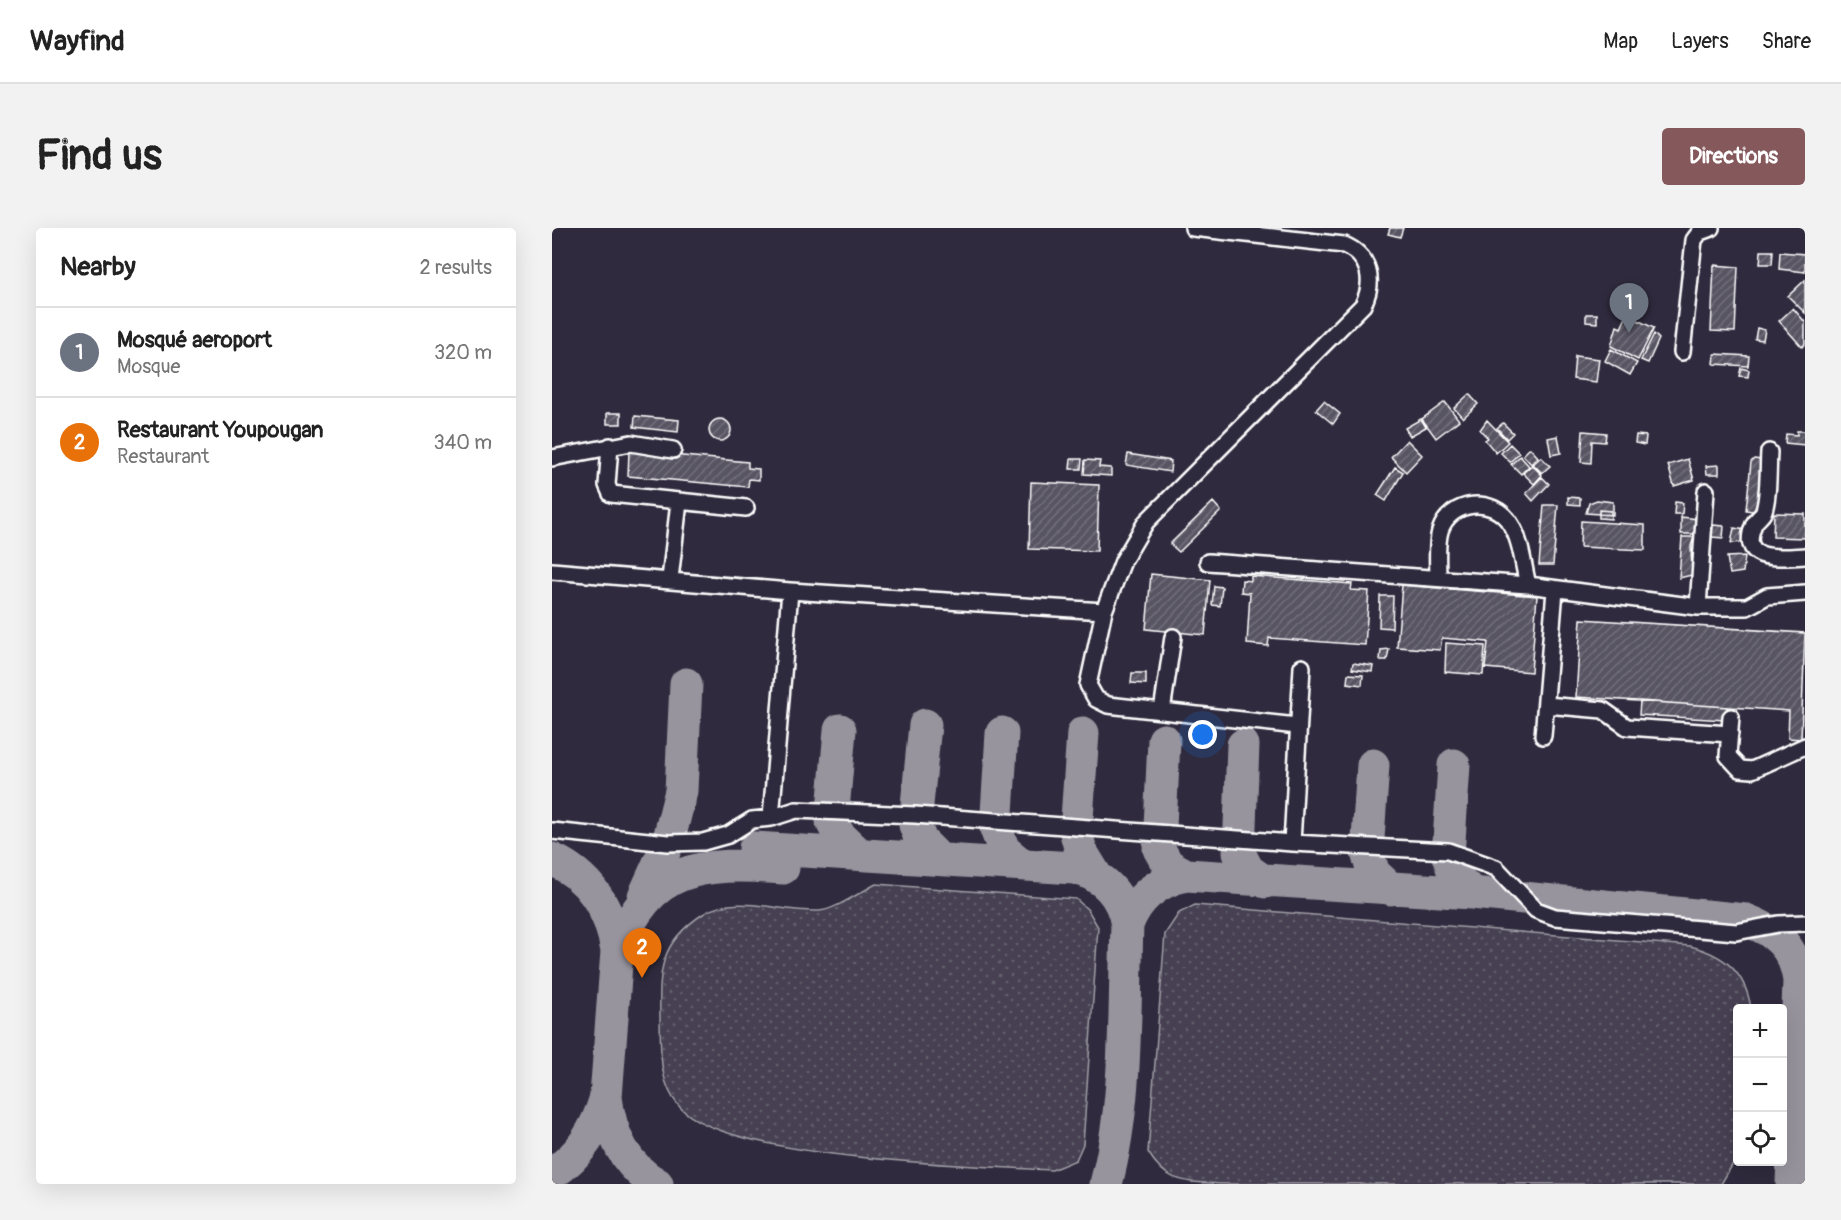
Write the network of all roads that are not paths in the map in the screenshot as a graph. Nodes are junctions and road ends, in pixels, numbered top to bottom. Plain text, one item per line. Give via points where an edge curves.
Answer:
1 (1193, 228) edge
2 (1711, 228) edge
3 (1682, 352) dead end
4 (610, 446) junction
5 (674, 450) dead end
6 (1769, 452) dead end
7 (552, 458) edge
8 (1706, 491) dead end
9 (679, 502) junction
10 (746, 508) dead end
11 (1805, 556) edge
12 (1208, 562) dead end
13 (552, 571) edge
14 (1438, 578) junction
15 (670, 579) junction
16 (1528, 585) junction
17 (1555, 590) junction
18 (790, 591) junction
19 (1805, 593) edge
20 (1698, 607) junction
21 (1104, 611) junction
22 (1173, 637) dead end
23 (1302, 667) dead end
24 (1546, 705) junction
25 (1162, 711) junction
26 (1731, 717) dead end
27 (1297, 726) junction
28 (1730, 734) junction
29 (1543, 736) dead end
30 (1805, 746) edge
31 (771, 818) junction
32 (552, 831) edge
33 (1292, 843) junction
34 (1805, 923) edge

1 - 21 street via 1344,245 1357,252 1366,264 1369,291 1363,305 1283,388 1154,511 1127,553
2 - 3 street via 1700,232 1694,240
4 - 5 street via 639,443
4 - 7 street
4 - 9 street via 607,485 611,494
6 - 11 street via 1764,511 1754,524 1751,543 1757,553 1768,558
8 - 20 street
9 - 10 street
9 - 15 street
12 - 14 street
13 - 15 street
14 - 16 street
14 - 16 street via 1438,539 1443,524 1460,509 1482,505 1497,510 1512,526
15 - 18 street
16 - 17 street
17 - 20 street
17 - 24 street
18 - 21 street
18 - 31 street
19 - 20 street via 1767,596 1747,607
21 - 25 street via 1087,681 1091,693 1108,705
22 - 25 street
23 - 27 street
24 - 28 street via 1603,710 1627,727
24 - 29 street
25 - 27 street
26 - 28 street
27 - 33 street
28 - 30 street via 1731,761 1746,771
31 - 32 street via 752,820 728,835 703,842 668,843
31 - 33 street via 796,810 915,815
33 - 34 street via 1448,851 1496,868 1536,910 1555,918 1736,932

